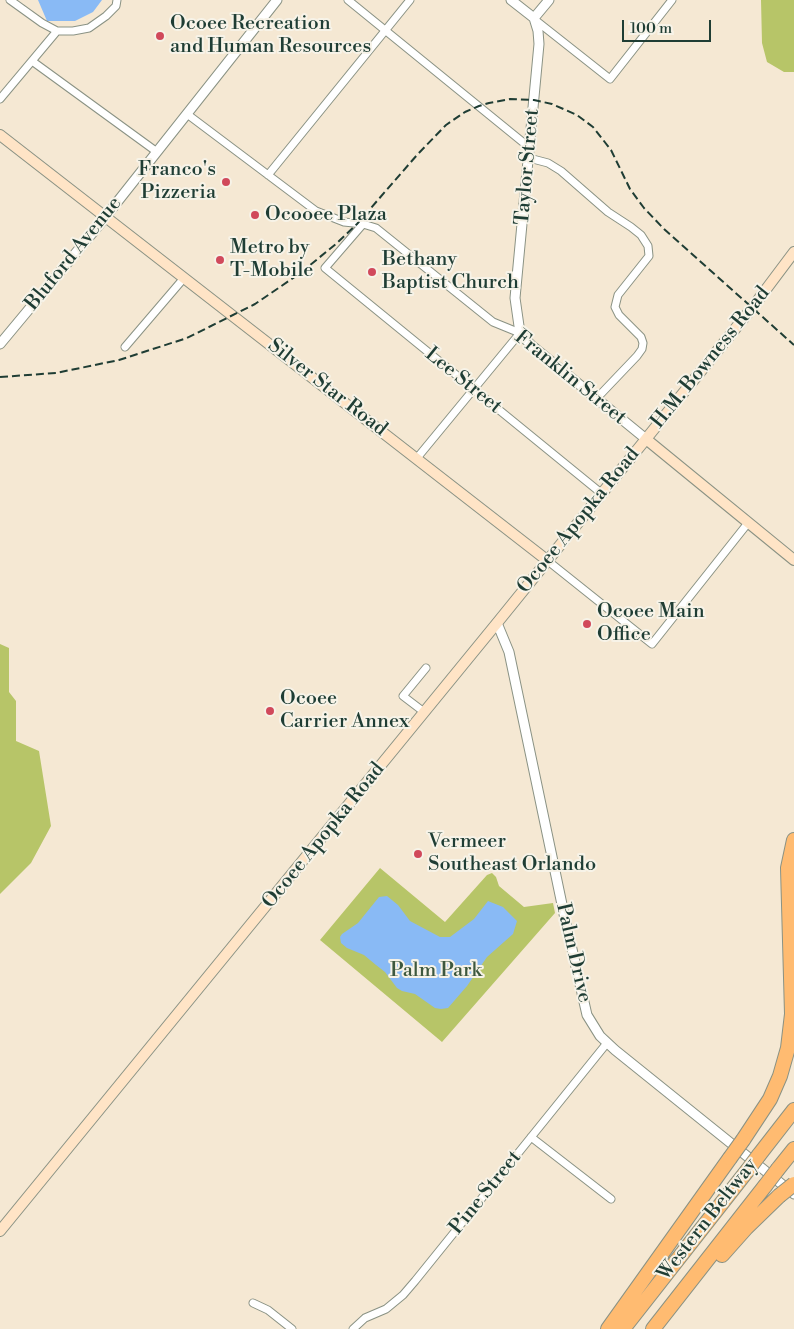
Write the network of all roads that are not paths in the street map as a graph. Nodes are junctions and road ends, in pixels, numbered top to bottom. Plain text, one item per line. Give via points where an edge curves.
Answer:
1 (10, 0) edge
2 (117, 0) edge
3 (277, 0) edge
4 (348, 0) edge
5 (410, 0) edge
6 (511, 0) edge
7 (549, 0) edge
8 (672, 0) edge
9 (532, 17) junction
10 (386, 30) junction
11 (57, 31) junction
12 (32, 61) junction
13 (0, 99) edge
14 (187, 114) junction
15 (0, 135) edge
16 (530, 148) junction
17 (157, 152) junction
18 (528, 158) junction
19 (268, 175) junction
20 (105, 217) junction
21 (363, 224) junction
22 (794, 252) edge
23 (184, 278) junction
24 (520, 333) junction
25 (0, 344) edge
26 (125, 347) dead end
27 (474, 390) junction
28 (596, 399) junction
29 (646, 439) junction
30 (417, 458) junction
31 (601, 494) junction
32 (748, 523) junction
33 (794, 560) edge
34 (548, 561) junction
35 (497, 623) junction
36 (426, 668) dead end
37 (424, 712) junction
38 (794, 840) edge
39 (607, 1043) junction
40 (794, 1110) edge
41 (531, 1137) junction
42 (794, 1149) edge
43 (794, 1184) edge
44 (794, 1194) edge
45 (611, 1199) dead end
46 (0, 1231) edge
47 (253, 1303) dead end
48 (292, 1329) edge
49 (353, 1329) edge
50 (608, 1329) edge
51 (623, 1329) edge
52 (655, 1329) edge

1 - 11 street
2 - 11 street via 116,6 89,28
3 - 14 street, Bluford Avenue
4 - 10 street
5 - 10 street
6 - 9 street
7 - 9 street
8 - 9 street via 610,79
9 - 16 street, Taylor Street via 539,44
10 - 16 street
10 - 19 street
11 - 12 street
12 - 13 street
12 - 17 street
14 - 17 street, Bluford Avenue
14 - 19 street, Franklin Street
15 - 20 main road, Silver Star Road
16 - 18 street, Taylor Street
17 - 20 street, Bluford Avenue
18 - 24 street, Taylor Street via 515,298
18 - 28 street via 548,163 561,171 641,235 648,246 650,256 616,300 615,306 619,315 641,337 642,349
19 - 21 street, Franklin Street via 316,211 344,222
20 - 23 main road, Silver Star Road
20 - 25 street, Bluford Avenue
21 - 24 street, Franklin Street via 383,233 493,322
21 - 27 street, Lee Street via 326,268
22 - 29 main road, H.M. Bowness Road
23 - 26 street
23 - 30 main road, Silver Star Road
24 - 27 street
24 - 28 street, Franklin Street
27 - 30 street
27 - 31 street, Lee Street
28 - 29 street, Franklin Street
29 - 31 main road, Ocoee Apopka Road
29 - 32 main road, Franklin Street
30 - 34 main road, Silver Star Road
31 - 34 main road, Ocoee Apopka Road
32 - 33 main road, Franklin Street
32 - 34 street, Silver Star Road via 652,644
34 - 35 main road, Ocoee Apopka Road
35 - 37 main road, Ocoee Apopka Road
35 - 39 street, Palm Drive via 509,652 587,1015
36 - 37 street via 403,696
37 - 46 main road, Ocoee Apopka Road
38 - 50 highway, bridge via 788,868 792,1014 788,1048 780,1076 770,1099 743,1140
39 - 41 street, Pine Street
39 - 44 street, Palm Drive
40 - 51 highway, Western Beltway, bridge
41 - 45 street
41 - 49 street, Pine Street via 403,1295
42 - 52 highway, Western Beltway, bridge
43 - 52 highway, bridge via 746,1228
47 - 48 street

